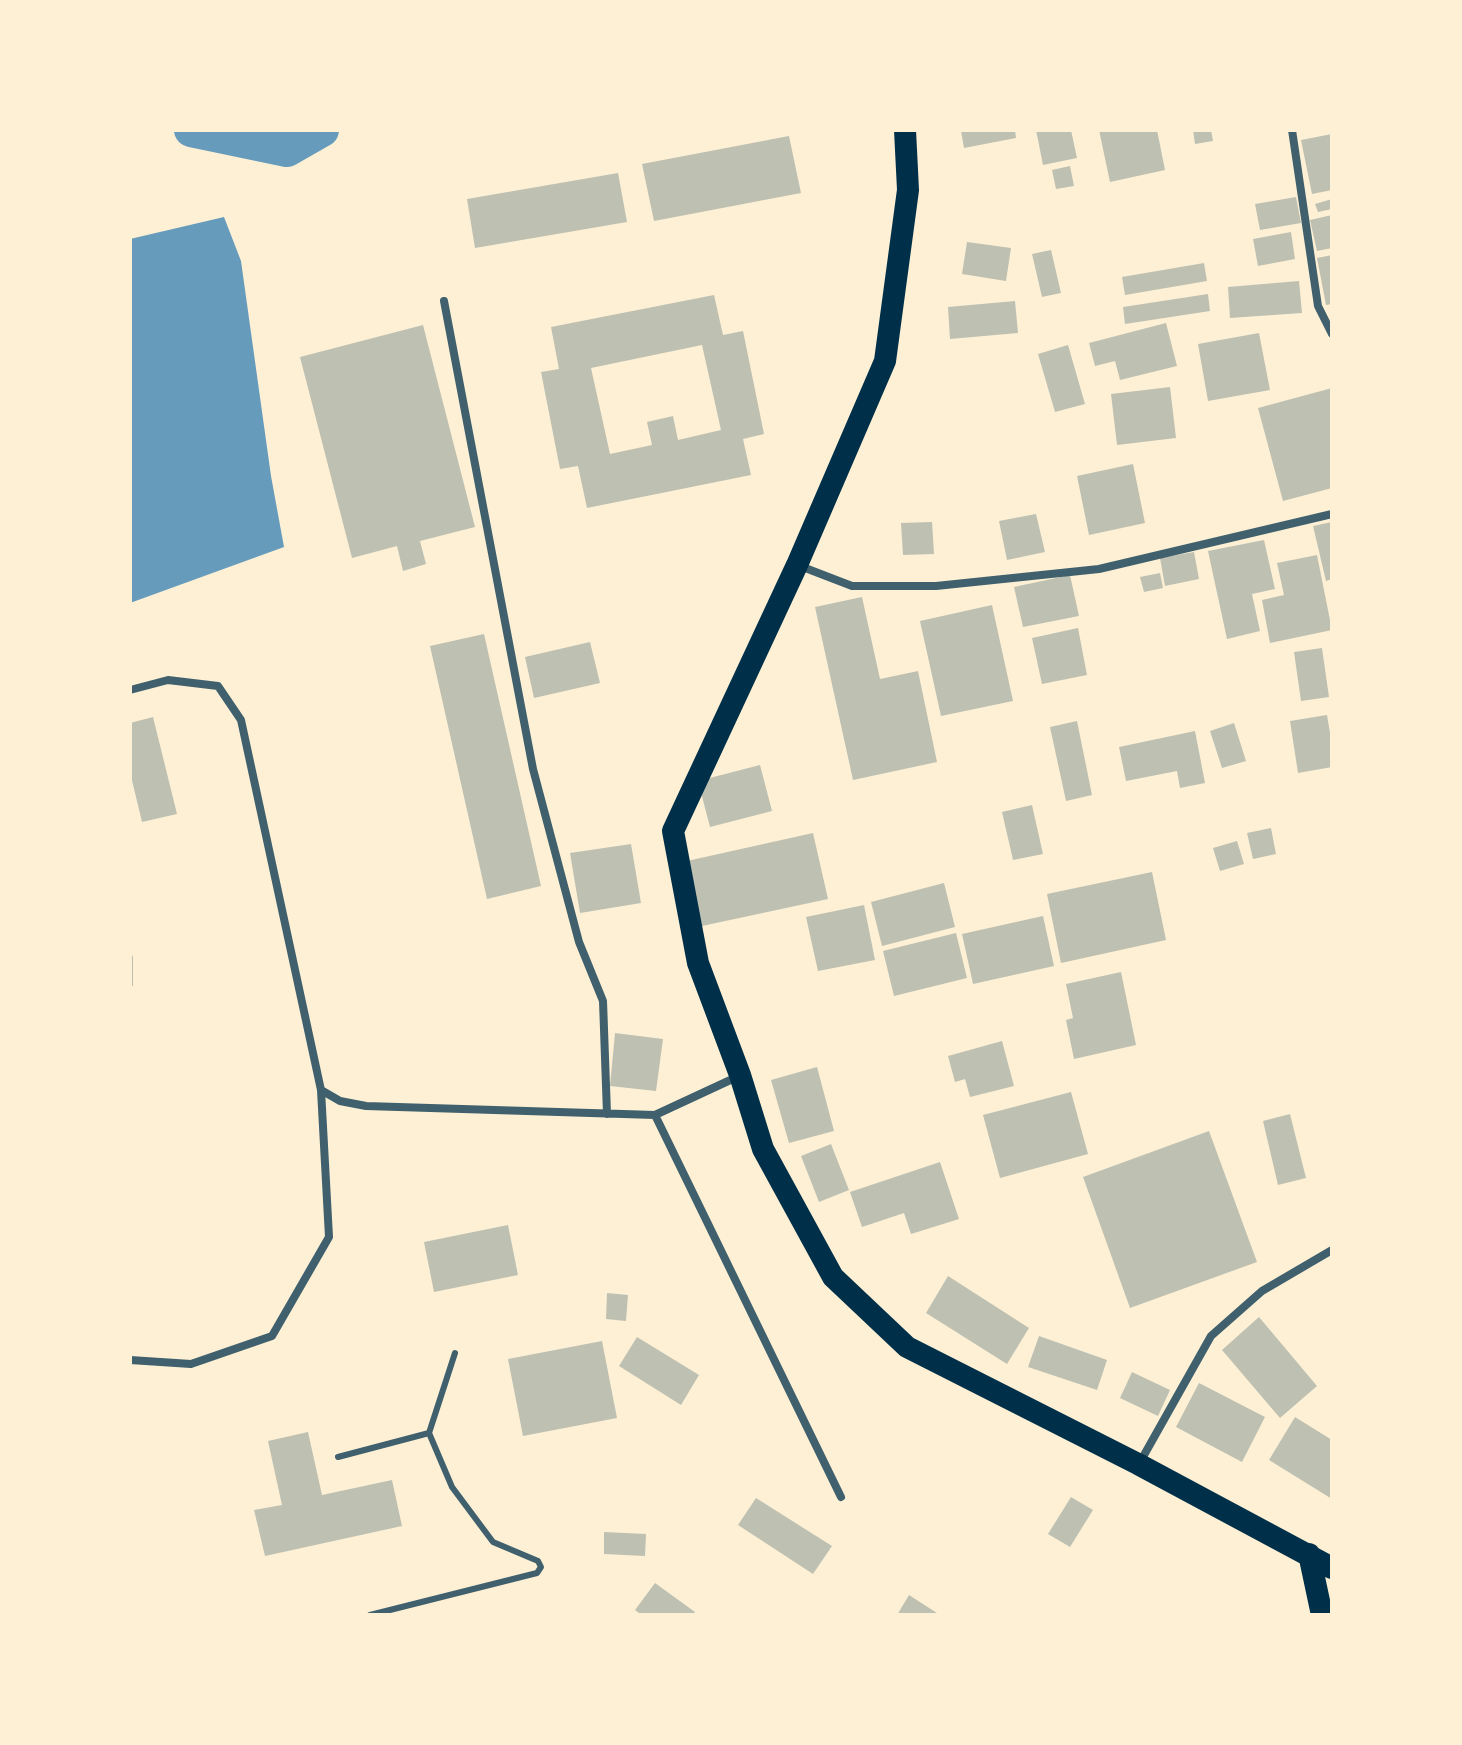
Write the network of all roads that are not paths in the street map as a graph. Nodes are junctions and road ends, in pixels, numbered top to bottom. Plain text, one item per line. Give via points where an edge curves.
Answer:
1 (905, 130) edge
2 (1292, 130) edge
3 (444, 301) dead end
4 (1332, 334) edge
5 (1332, 514) edge
6 (797, 565) junction
7 (130, 690) edge
8 (740, 1075) junction
9 (321, 1090) junction
10 (607, 1114) junction
11 (655, 1115) junction
12 (1332, 1250) edge
13 (455, 1353) dead end
14 (130, 1360) edge
15 (429, 1433) junction
16 (338, 1457) dead end
17 (1138, 1464) junction
18 (841, 1497) dead end
19 (1309, 1554) junction
20 (1332, 1568) edge
21 (370, 1615) edge
22 (1322, 1615) edge

1 - 6 highway via 908,190 885,361
2 - 4 street via 1318,306
3 - 10 street via 533,769 579,942 603,1001
5 - 6 street via 1099,569 936,586 852,586
6 - 8 highway via 673,831 698,963
7 - 9 street via 168,680 218,686 241,720
8 - 11 street
8 - 17 highway via 763,1149 833,1277 907,1347
9 - 10 street via 366,1106
9 - 14 street via 329,1237 272,1336 191,1364
10 - 11 street
11 - 18 street
12 - 17 street via 1262,1291 1211,1336
13 - 15 lane
15 - 16 lane
15 - 21 lane via 452,1487 493,1542 541,1567 537,1573
17 - 19 highway
19 - 20 highway
19 - 22 highway

